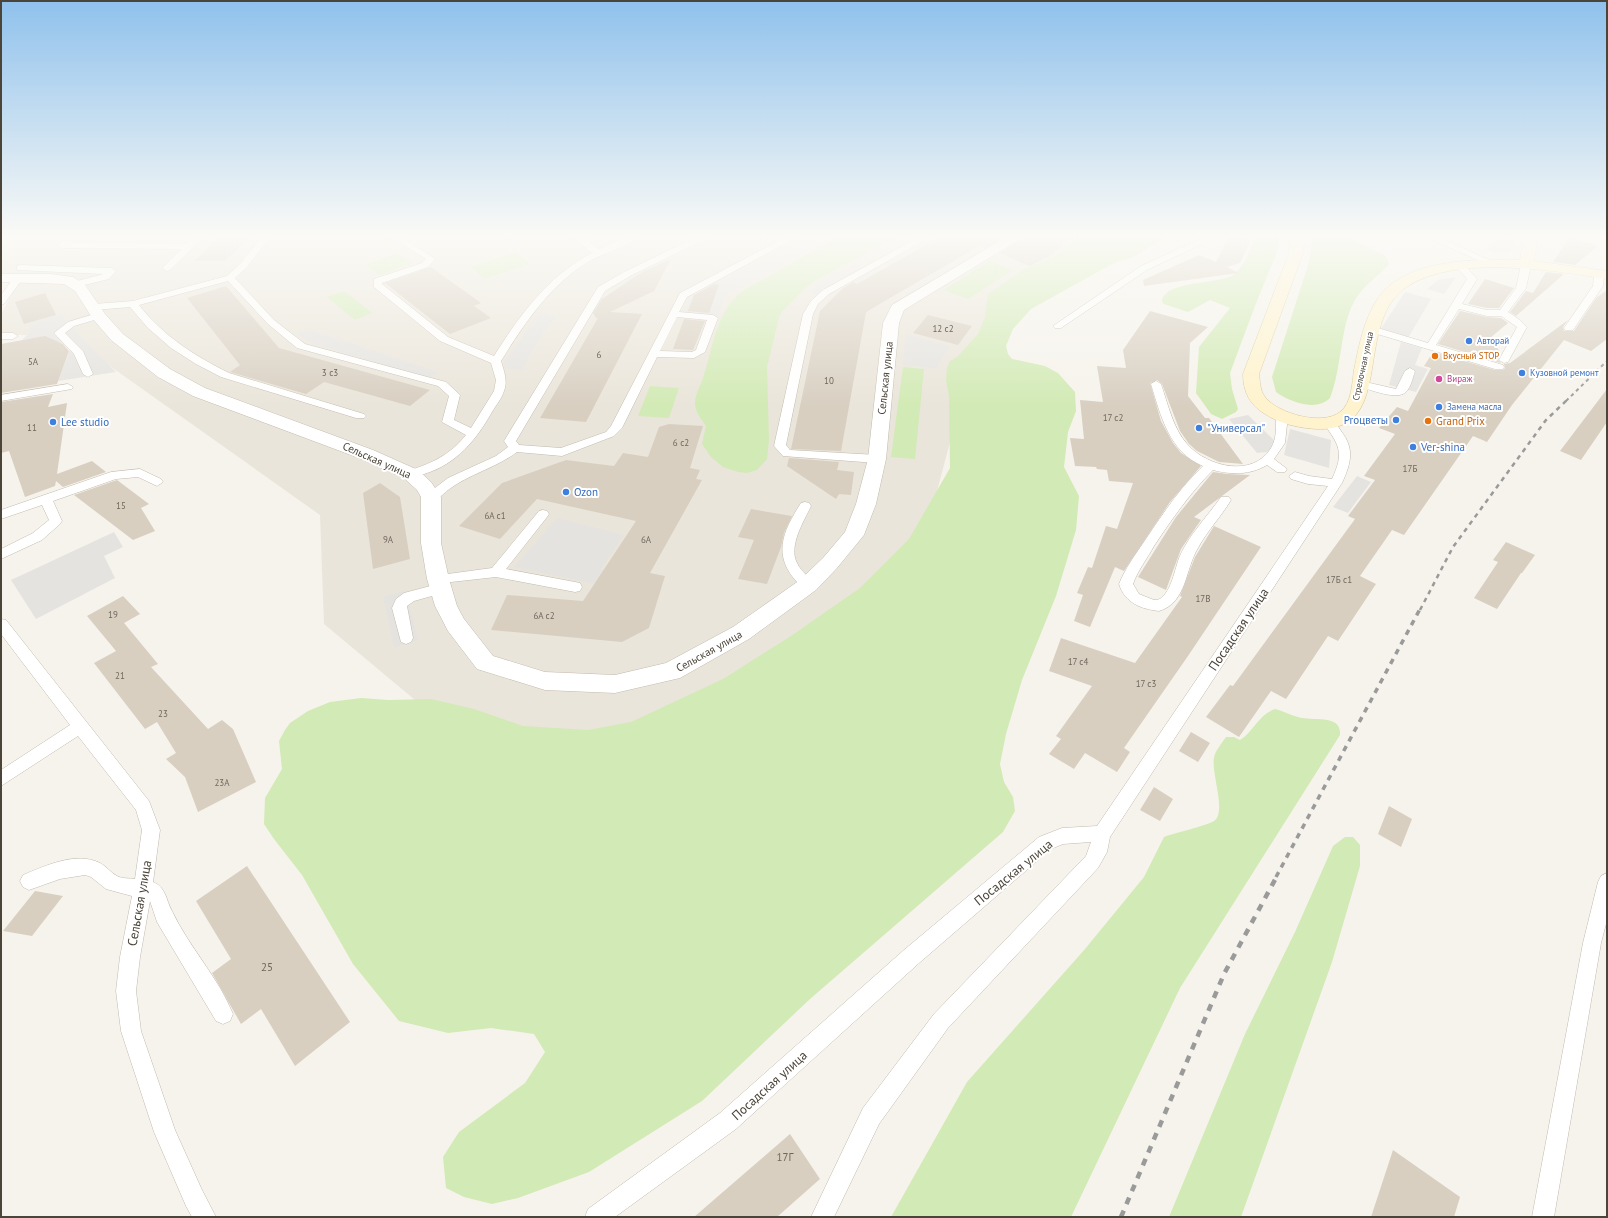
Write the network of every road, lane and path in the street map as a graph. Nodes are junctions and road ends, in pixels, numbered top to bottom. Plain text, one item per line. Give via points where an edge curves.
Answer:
1 (82, 293) edge
2 (175, 293) edge
3 (244, 293) edge
4 (387, 293) edge
5 (547, 293) edge
6 (599, 293) edge
7 (687, 293) edge
8 (825, 293) edge
9 (922, 293) edge
10 (1107, 293) edge
11 (1281, 293) edge
12 (1391, 293) edge
13 (1463, 293) edge
14 (1518, 293) edge
15 (1593, 293) edge
16 (133, 304) junction
17 (1456, 305) junction
18 (96, 312) junction
19 (1503, 313) junction
20 (673, 314) junction
21 (1058, 326) dead end
22 (1569, 328) dead end
23 (1371, 329) junction
24 (1, 336) edge
25 (13, 336) dead end
26 (1430, 347) junction
27 (653, 354) junction
28 (496, 361) junction
29 (1410, 371) dead end
30 (88, 374) dead end
31 (1156, 384) dead end
32 (1360, 384) junction
33 (68, 388) dead end
34 (1, 398) edge
35 (1282, 415) junction
36 (360, 416) dead end
37 (1330, 424) junction
38 (472, 433) junction
39 (515, 448) junction
40 (877, 459) junction
41 (1268, 460) junction
42 (1210, 466) junction
43 (1280, 469) dead end
44 (411, 474) junction
45 (1295, 476) dead end
46 (157, 482) dead end
47 (1336, 483) junction
48 (430, 497) junction
49 (46, 499) junction
50 (1225, 500) dead end
51 (805, 506) dead end
52 (543, 514) dead end
53 (1, 515) edge
54 (1, 554) edge
55 (496, 572) junction
56 (440, 584) junction
57 (808, 585) junction
58 (575, 587) dead end
59 (1, 624) edge
60 (406, 638) dead end
61 (80, 727) junction
62 (1, 779) edge
63 (1102, 834) junction
64 (29, 881) dead end
65 (1607, 882) edge
66 (143, 888) junction
67 (223, 1014) dead end
68 (205, 1217) edge
69 (596, 1217) edge
70 (822, 1217) edge
71 (1543, 1217) edge

1 - 18 street, Сельская улица
2 - 16 lane
3 - 38 lane via 271,322 301,346 442,384 455,395 448,422
4 - 28 lane via 444,338
5 - 28 lane via 517,328
6 - 39 lane via 510,441
7 - 20 lane via 683,295
8 - 40 lane via 814,303 808,314 780,446 787,453
9 - 40 street, Сельская улица via 897,308 890,323
10 - 21 lane
11 - 35 main road, Стрелочная улица via 1251,374 1253,391 1259,401
12 - 23 main road, Стрелочная улица
13 - 17 lane
14 - 19 lane
15 - 22 lane
16 - 18 lane
16 - 36 lane via 140,315 174,345 207,367 225,375
17 - 19 lane via 1486,313
17 - 26 lane
18 - 30 lane via 70,324 59,334 79,353
18 - 44 street, Сельская улица via 117,337 144,359 198,392 366,454
19 - 26 lane via 1522,327 1502,364
20 - 27 lane
20 - 27 lane via 713,318 700,352 694,355
23 - 26 lane
23 - 32 main road, Стрелочная улица
24 - 25 lane
27 - 39 lane via 615,429 610,434 562,452
28 - 38 lane via 501,380 500,391
29 - 32 lane via 1403,389 1399,392
31 - 42 lane via 1166,416 1183,447 1197,460
32 - 37 main road, Стрелочная улица via 1352,410 1343,419
33 - 34 lane
35 - 37 main road, Стрелочная улица via 1303,423
35 - 41 lane via 1280,441
37 - 47 lane, Посадская улица via 1342,438 1347,452
38 - 44 lane via 460,450 450,458 434,468
39 - 48 lane via 500,459 452,481
40 - 57 street, Сельская улица via 866,504 854,535
41 - 42 lane via 1245,469 1229,471
41 - 43 lane
42 - 50 lane via 1166,518 1134,568 1126,584 1131,595 1147,604 1159,606 1166,602 1176,590 1190,549
44 - 48 street, Сельская улица via 424,486
45 - 47 lane
46 - 49 lane via 140,472 115,474
47 - 63 lane, Посадская улица
48 - 56 street, Сельская улица via 432,543
49 - 53 lane
49 - 54 lane via 56,521 42,534
51 - 57 lane via 787,555 794,569
52 - 55 lane
55 - 56 lane
55 - 58 lane
56 - 57 street, Сельская улица via 446,606 456,625 485,662 545,681 615,684 672,671 741,633
56 - 60 lane via 401,603 399,608
59 - 61 lane, Сельская улица
61 - 62 lane
61 - 66 lane, Сельская улица via 144,806 151,830
63 - 69 lane, Посадская улица via 1062,836 1045,843 911,957 728,1121
63 - 70 lane via 1098,852 1092,862 941,1021 871,1116
64 - 66 lane via 52,871 82,867 92,868 111,882
65 - 71 lane via 1592,943
66 - 67 lane via 152,890 157,896 164,916
66 - 68 lane, Сельская улица via 126,991 131,1031 165,1132

